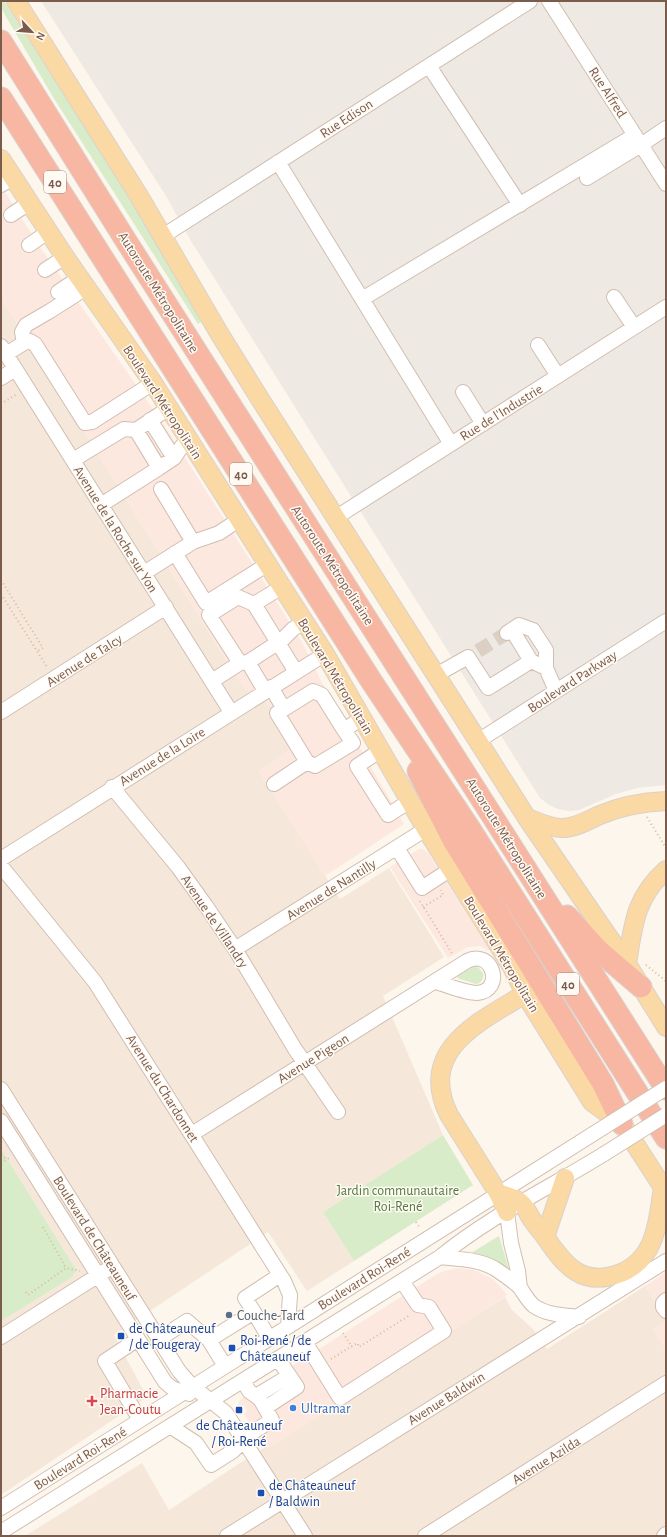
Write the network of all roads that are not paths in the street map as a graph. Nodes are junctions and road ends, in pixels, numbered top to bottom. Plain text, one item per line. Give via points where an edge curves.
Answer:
1 (16, 1) edge
2 (530, 1) edge
3 (549, 1) edge
4 (1, 41) edge
5 (429, 66) junction
6 (1, 98) edge
7 (666, 128) edge
8 (638, 140) junction
9 (1, 160) edge
10 (278, 162) junction
11 (587, 178) dead end
12 (7, 181) edge
13 (666, 184) edge
14 (29, 203) junction
15 (520, 205) junction
16 (11, 215) dead end
17 (48, 232) junction
18 (163, 236) junction
19 (29, 245) dead end
20 (65, 257) junction
21 (45, 270) dead end
22 (82, 283) junction
23 (58, 292) dead end
24 (614, 297) dead end
25 (362, 299) junction
26 (666, 307) edge
27 (634, 327) junction
28 (24, 343) junction
29 (538, 345) dead end
30 (3, 350) edge
31 (15, 369) junction
32 (558, 376) junction
33 (1, 378) edge
34 (152, 383) junction
35 (463, 392) dead end
36 (169, 408) junction
37 (150, 420) junction
38 (483, 424) junction
39 (136, 430) junction
40 (190, 441) junction
41 (451, 444) junction
42 (174, 458) junction
43 (73, 460) junction
44 (159, 468) junction
45 (161, 489) dead end
46 (101, 505) junction
47 (335, 518) junction
48 (240, 519) junction
49 (193, 542) junction
50 (175, 553) junction
51 (268, 564) junction
52 (144, 573) junction
53 (282, 586) junction
54 (254, 604) junction
55 (166, 607) junction
56 (666, 621) edge
57 (304, 622) junction
58 (278, 643) junction
59 (325, 654) junction
60 (531, 662) junction
61 (244, 663) junction
62 (546, 668) junction
63 (296, 672) junction
64 (436, 675) junction
65 (212, 681) junction
66 (372, 682) junction
67 (344, 688) junction
68 (268, 689) junction
69 (556, 691) junction
70 (325, 700) junction
71 (284, 709) junction
72 (1, 712) edge
73 (231, 712) junction
74 (362, 718) junction
75 (344, 730) junction
76 (478, 741) junction
77 (381, 750) junction
78 (308, 762) junction
79 (274, 784) dead end
80 (112, 787) junction
81 (410, 801) junction
82 (666, 801) edge
83 (527, 818) junction
84 (426, 829) junction
85 (397, 848) junction
86 (1, 859) edge
87 (1, 866) edge
88 (451, 869) junction
89 (666, 870) edge
90 (529, 874) junction
91 (235, 949) junction
92 (627, 964) junction
93 (435, 982) dead end
94 (641, 987) junction
95 (525, 994) junction
96 (666, 1027) edge
97 (305, 1064) junction
98 (666, 1088) edge
99 (1, 1089) edge
100 (338, 1112) dead end
101 (666, 1115) edge
102 (1, 1121) edge
103 (622, 1124) junction
104 (192, 1134) junction
105 (666, 1138) edge
106 (565, 1178) junction
107 (664, 1190) edge
108 (498, 1193) junction
109 (514, 1207) junction
110 (545, 1237) junction
111 (440, 1257) junction
112 (666, 1261) edge
113 (113, 1266) junction
114 (98, 1275) junction
115 (284, 1280) junction
116 (402, 1281) junction
117 (520, 1288) junction
118 (666, 1300) edge
119 (666, 1311) edge
120 (254, 1312) junction
121 (579, 1317) junction
122 (288, 1326) junction
123 (1, 1337) edge
124 (269, 1338) junction
125 (138, 1339) junction
126 (159, 1339) junction
127 (209, 1340) junction
128 (305, 1342) junction
129 (278, 1358) junction
130 (225, 1366) junction
131 (289, 1376) junction
132 (243, 1381) junction
133 (666, 1383) edge
134 (187, 1389) junction
135 (256, 1396) junction
136 (210, 1401) junction
137 (265, 1408) junction
138 (140, 1420) junction
139 (170, 1426) junction
140 (244, 1442) junction
141 (282, 1502) junction
142 (1, 1508) edge
143 (1, 1532) edge
144 (227, 1536) edge
145 (305, 1536) edge
146 (425, 1536) edge

1 - 18 main road
2 - 5 street, Rue Edison
3 - 8 street, Rue Alfred
4 - 90 highway, Autoroute Métropolitaine / 40
5 - 10 street, Rue Edison
5 - 15 street
6 - 66 highway, Autoroute Métropolitaine / 40
7 - 8 street
8 - 11 street
8 - 13 street, Rue Alfred
8 - 15 street
9 - 12 main road, Boulevard Métropolitain
10 - 18 street, Rue Edison
10 - 25 street
12 - 14 main road, Boulevard Métropolitain
14 - 16 street
14 - 17 main road, Boulevard Métropolitain
15 - 25 street
17 - 19 street
17 - 20 main road, Boulevard Métropolitain
18 - 47 main road via 238,365
20 - 21 street
20 - 22 main road, Boulevard Métropolitain
22 - 23 street
22 - 28 street via 51,316 24,327 21,335
22 - 34 main road, Boulevard Métropolitain
24 - 27 street
25 - 41 street
26 - 27 street, Rue de l'Industrie
27 - 32 street, Rue de l'Industrie
28 - 30 street
28 - 34 street via 30,341 35,344 85,424
29 - 32 street
30 - 31 street, Avenue de la Roche sur Yon
31 - 33 street
31 - 43 street, Avenue de la Roche sur Yon
32 - 38 street, Rue de l'Industrie
34 - 36 main road, Boulevard Métropolitain
35 - 38 street
36 - 37 street
36 - 40 main road, Boulevard Métropolitain
37 - 39 street
37 - 42 street
38 - 41 street, Rue de l'Industrie
39 - 43 street via 124,428
39 - 44 street
40 - 42 street via 182,446
40 - 48 main road, Boulevard Métropolitain
41 - 47 street, Rue de l'Industrie
42 - 44 street
43 - 46 street, Avenue de la Roche sur Yon
44 - 46 street
45 - 49 street
46 - 52 street, Avenue de la Roche sur Yon
47 - 64 main road
48 - 49 street via 219,533
48 - 51 main road, Boulevard Métropolitain
49 - 50 street
50 - 51 street via 206,603
50 - 52 street
51 - 53 main road, Boulevard Métropolitain
52 - 55 street, Avenue de la Roche sur Yon
53 - 54 street
53 - 57 main road, Boulevard Métropolitain
54 - 58 street
54 - 61 street via 238,597 209,615
55 - 65 street, Avenue de la Roche sur Yon
55 - 72 street, Avenue de Talcy
56 - 69 street, Boulevard Parkway
57 - 58 street
57 - 59 main road, Boulevard Métropolitain
58 - 61 street
58 - 63 street
59 - 63 street, Avenue de la Loire
59 - 67 main road, Boulevard Métropolitain
60 - 62 street
60 - 62 street via 510,632 519,625 533,630 546,650
60 - 64 street via 488,688 473,654
61 - 65 street
61 - 68 street
62 - 69 street
63 - 68 street, Avenue de la Loire
64 - 76 main road
65 - 73 street, Avenue de la Roche sur Yon
66 - 103 highway via 453,840 603,1084
66 - 105 highway, Autoroute Métropolitaine / 40 via 470,829
67 - 70 street
67 - 74 main road, Boulevard Métropolitain
68 - 71 street
68 - 73 street, Avenue de la Loire
69 - 76 street, Boulevard Parkway
70 - 71 street via 322,695 313,691
70 - 75 street
71 - 78 street via 277,713
73 - 80 street, Avenue de la Loire
74 - 75 street
74 - 77 main road, Boulevard Métropolitain
75 - 78 street via 353,743 316,766
76 - 83 main road
77 - 81 main road, Boulevard Métropolitain
77 - 81 street via 357,766 388,815
78 - 79 street
80 - 86 street, Avenue de la Loire
80 - 91 street, Avenue de Villandry via 178,867
81 - 84 main road, Boulevard Métropolitain
82 - 83 main road via 628,806 571,827 552,827
83 - 92 main road
84 - 85 street, Avenue de Nantilly
84 - 88 main road, Boulevard Métropolitain
85 - 88 street via 422,888
85 - 91 street, Avenue de Nantilly
87 - 104 street, Avenue du Chardonnet via 95,982
88 - 95 main road, Boulevard Métropolitain via 512,967
89 - 92 main road via 651,886 640,904 633,923
90 - 94 highway via 599,950
90 - 98 highway, Autoroute Métropolitaine / 40
91 - 97 street, Avenue de Villandry
92 - 94 main road
93 - 97 street, Avenue Pigeon
94 - 96 main road
95 - 103 main road, Boulevard Métropolitain via 592,1102
95 - 108 main road via 458,1039 447,1053 441,1073 440,1084 444,1104
97 - 100 street, Avenue de Villandry
97 - 104 street, Avenue Pigeon
98 - 108 street, Boulevard Roi-René, bridge
99 - 113 street, Boulevard de Châteauneuf
101 - 106 street, Boulevard Roi-René, bridge
102 - 114 street, Boulevard de Châteauneuf
103 - 107 main road, Boulevard Métropolitain
104 - 115 street, Avenue du Chardonnet
106 - 109 street, Boulevard Roi-René
106 - 110 main road
107 - 110 main road via 652,1244 640,1260 624,1271 596,1277 578,1273 562,1262
108 - 109 main road
108 - 122 street, Boulevard Roi-René
109 - 110 main road
109 - 111 street, Boulevard Roi-René via 462,1239
109 - 117 street via 511,1243
111 - 116 street, Boulevard Roi-René
111 - 117 street via 485,1264
112 - 121 street, Avenue Baldwin
113 - 114 street
113 - 126 street, Boulevard de Châteauneuf
114 - 123 street
114 - 125 street, Boulevard de Châteauneuf
115 - 120 street via 245,1298
115 - 122 street, Avenue du Chardonnet via 290,1302
116 - 128 street, Boulevard Roi-René
116 - 128 street via 418,1305 429,1307 444,1331 340,1398
117 - 121 street via 528,1300 540,1309
118 - 119 street via 663,1303
120 - 124 street
120 - 127 street
121 - 141 street, Avenue Baldwin
122 - 124 street, Boulevard Roi-René
124 - 130 street, Boulevard Roi-René
125 - 134 street, Boulevard de Châteauneuf via 168,1386
125 - 138 street via 105,1361
126 - 127 street via 186,1321
126 - 134 street, Boulevard de Châteauneuf via 183,1376
127 - 130 street
128 - 129 street, Boulevard Roi-René
129 - 131 street
129 - 132 street, Boulevard Roi-René
130 - 134 street, Boulevard Roi-René
131 - 135 street
131 - 137 street via 296,1387
132 - 135 street via 249,1391
132 - 136 street, Boulevard Roi-René
133 - 146 street, Avenue Azilda
134 - 136 street, Boulevard de Châteauneuf
134 - 138 street, Boulevard Roi-René
135 - 137 street
136 - 139 street, Boulevard Roi-René
136 - 140 street, Boulevard de Châteauneuf via 226,1414
137 - 140 street via 272,1420
138 - 142 street, Boulevard Roi-René
139 - 140 street via 196,1443 211,1466
139 - 143 street, Boulevard Roi-René
140 - 141 street, Boulevard de Châteauneuf
141 - 144 street, Avenue Baldwin
141 - 145 street, Boulevard de Châteauneuf

